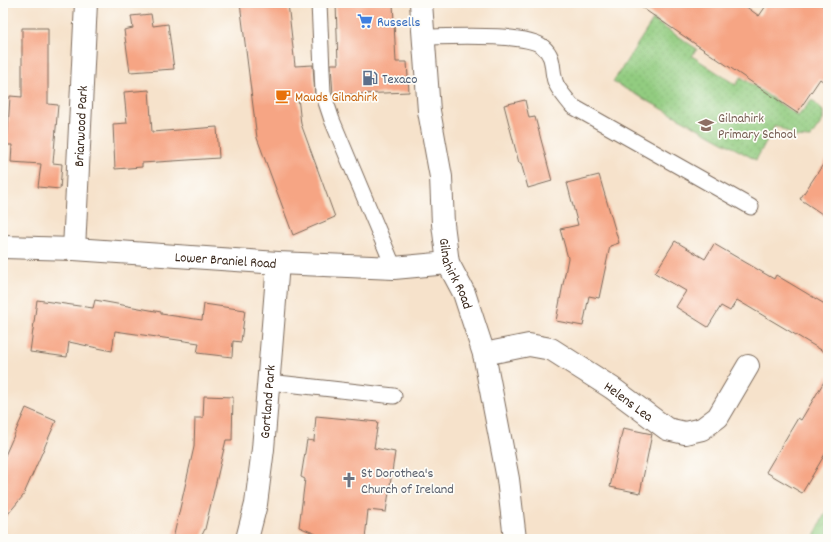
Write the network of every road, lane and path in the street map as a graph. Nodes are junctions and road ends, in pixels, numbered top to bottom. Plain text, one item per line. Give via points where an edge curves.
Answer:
1 (86, 3) edge
2 (319, 3) edge
3 (421, 3) edge
4 (422, 37) junction
5 (751, 206) dead end
6 (3, 247) edge
7 (74, 249) junction
8 (278, 263) junction
9 (448, 263) junction
10 (394, 268) junction
11 (484, 354) junction
12 (748, 366) dead end
13 (269, 382) junction
14 (394, 396) dead end
15 (247, 539) edge
16 (515, 539) edge

1 - 7 street, Briarwood Park
2 - 10 lane via 323,93
3 - 4 street, Gilnahirk Road
4 - 5 lane via 502,38 523,40 543,46 553,60 555,82 572,106
4 - 9 street, Gilnahirk Road via 429,111 441,177
6 - 7 street, Lower Braniel Road
7 - 8 street, Lower Braniel Road
8 - 10 street, Lower Braniel Road
8 - 13 street, Gortland Park
9 - 10 street, Lower Braniel Road
9 - 11 street, Gilnahirk Road via 464,293
11 - 12 street, Helens Lea via 529,345 552,348 667,429 685,433 702,429 718,416
11 - 16 street, Gilnahirk Road via 508,479
13 - 14 lane
13 - 15 street, Gortland Park via 256,504

